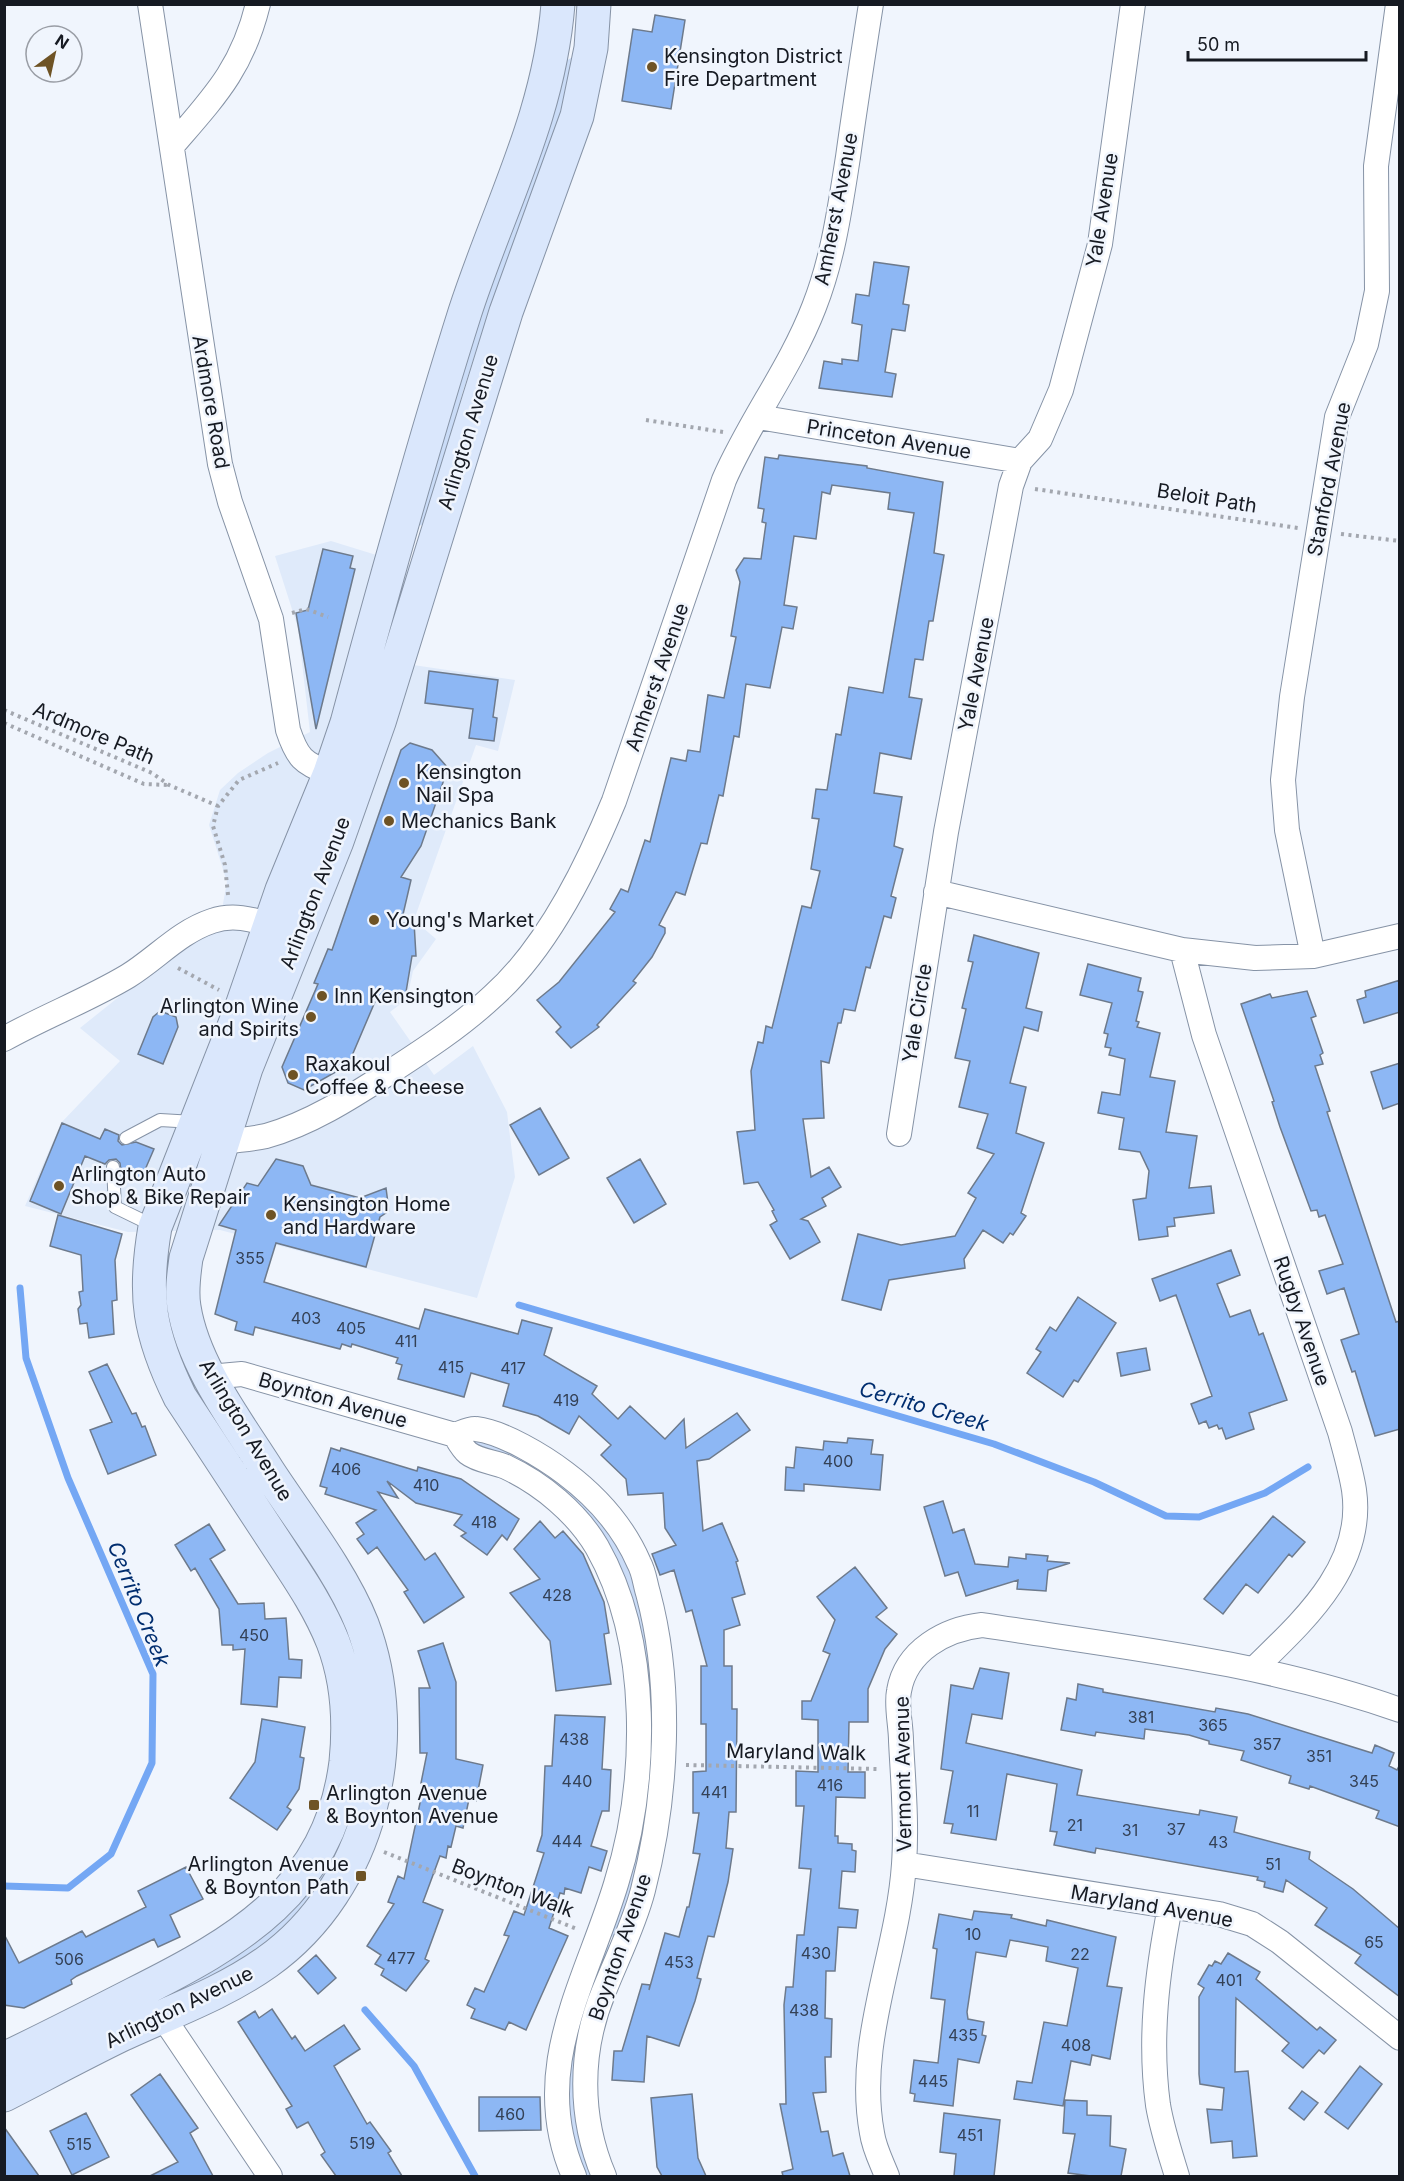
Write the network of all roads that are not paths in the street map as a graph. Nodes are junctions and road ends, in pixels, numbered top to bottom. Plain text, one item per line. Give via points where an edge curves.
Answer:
1 (150, 4) edge
2 (258, 4) edge
3 (558, 4) edge
4 (594, 4) edge
5 (871, 4) edge
6 (1133, 4) edge
7 (1398, 4) edge
8 (573, 46) junction
9 (172, 146) junction
10 (751, 426) junction
11 (1020, 461) junction
12 (393, 557) junction
13 (426, 567) junction
14 (330, 773) junction
15 (936, 892) junction
16 (271, 925) junction
17 (1400, 936) edge
18 (1182, 950) junction
19 (1313, 956) junction
20 (4, 1039) edge
21 (190, 1133) junction
22 (898, 1134) dead end
23 (126, 1138) dead end
24 (221, 1142) junction
25 (113, 1167) dead end
26 (155, 1227) junction
27 (210, 1377) junction
28 (454, 1435) junction
29 (1255, 1668) junction
30 (1400, 1710) edge
31 (904, 1864) junction
32 (1170, 1907) junction
33 (164, 2017) junction
34 (1400, 2038) edge
35 (4, 2059) edge
36 (4, 2095) edge
37 (270, 2176) edge
38 (574, 2176) edge
39 (604, 2176) edge
40 (886, 2176) edge
41 (1177, 2176) edge

1 - 9 street, Ardmore Road
2 - 9 street via 251,34 229,79
3 - 8 main road, Arlington Avenue
4 - 8 main road, Arlington Avenue
5 - 10 street, Amherst Avenue via 828,268 801,341
6 - 11 street, Yale Avenue via 1100,244 1061,390 1040,440
7 - 19 street, Stanford Avenue via 1376,166 1377,291 1366,344 1337,417 1292,697 1283,780 1287,830
8 - 12 main road, Arlington Avenue via 541,107 466,310
8 - 13 main road, Arlington Avenue via 577,116 506,312
9 - 14 street, Ardmore Road via 220,464 271,619 288,730 298,756
10 - 11 street, Princeton Avenue
10 - 24 street, Amherst Avenue via 724,480 605,821 570,894 533,950 495,995 442,1038 353,1096 271,1134
11 - 15 street, Yale Avenue via 1011,486
12 - 13 main road
12 - 14 main road, Arlington Avenue
13 - 24 main road, Arlington Avenue via 379,722 337,841 246,1068
14 - 16 main road, Arlington Avenue
15 - 18 street
15 - 22 street, Yale Circle
16 - 20 street via 231,916 212,921 183,935 101,991
16 - 21 main road, Arlington Avenue
17 - 19 street
18 - 19 street via 1255,958
18 - 29 street, Rugby Avenue via 1204,1035 1340,1432 1354,1491 1353,1534 1344,1563 1328,1590
21 - 23 lane via 160,1120
21 - 24 street, Amherst Avenue
21 - 26 main road, Arlington Avenue
24 - 27 main road, Arlington Avenue via 186,1258 182,1291 188,1324
25 - 26 lane via 115,1207
26 - 35 main road, Arlington Avenue via 148,1266 153,1332 163,1362 180,1397 312,1599 333,1642 345,1680 349,1734 344,1779 328,1828 307,1867 268,1914 212,1953
27 - 28 street, Boynton Avenue via 242,1374
27 - 33 main road, Arlington Avenue via 361,1622 377,1671 381,1755 359,1842 336,1889 317,1916 267,1962
28 - 38 street, Boynton Avenue via 467,1453 506,1467 538,1485 571,1513 596,1546 618,1590 632,1641 638,1765 633,1822 598,1937 565,2024 558,2068 558,2116
28 - 39 street, Boynton Avenue via 475,1428 519,1444 551,1462 589,1492 615,1521 640,1564 654,1617 661,1669 664,1765 656,1827 643,1891 593,2022 585,2067 584,2109
29 - 30 street, Vermont Avenue
29 - 31 street, Vermont Avenue via 982,1624 962,1627 927,1646 915,1658 899,1691
31 - 32 street, Maryland Avenue
31 - 40 street, Vermont Avenue via 885,1982 869,2050 872,2135
32 - 34 street, Maryland Avenue via 1220,1914 1252,1924
32 - 41 street via 1158,1971 1155,2066 1159,2107
33 - 36 main road, Arlington Avenue
33 - 37 street

